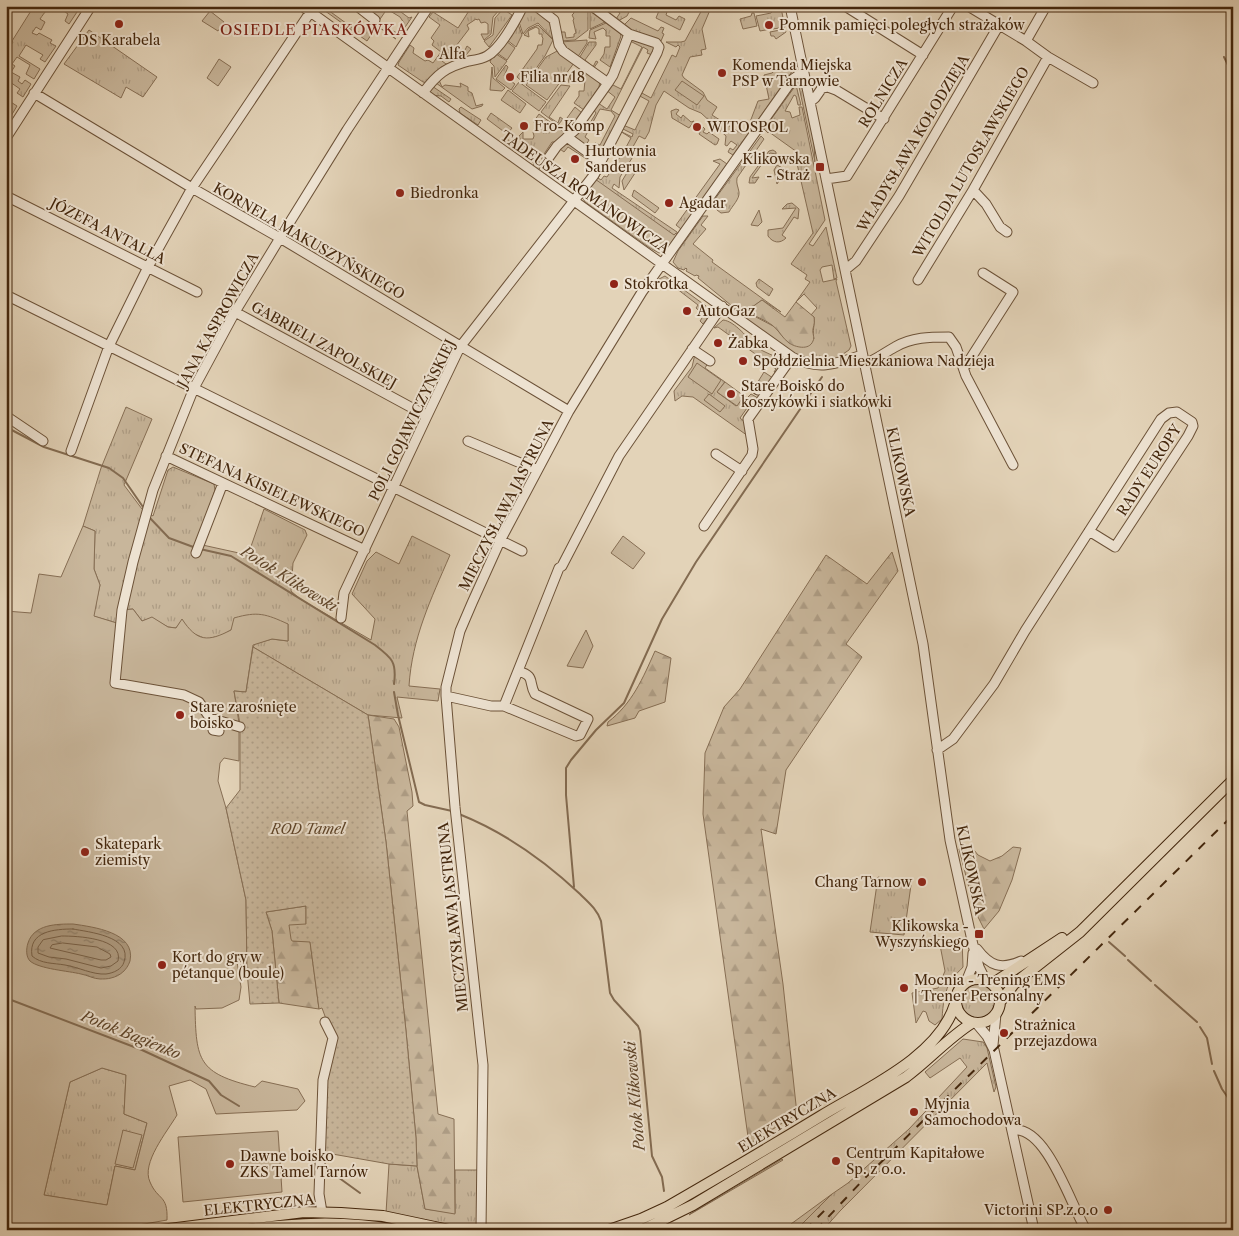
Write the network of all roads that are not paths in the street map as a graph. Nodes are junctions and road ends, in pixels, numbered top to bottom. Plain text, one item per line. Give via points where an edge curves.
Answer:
1 (91, 6) edge
2 (302, 6) edge
3 (358, 6) edge
4 (429, 6) edge
5 (523, 6) edge
6 (536, 6) edge
7 (592, 6) edge
8 (790, 6) edge
9 (845, 6) edge
10 (953, 6) edge
11 (968, 6) edge
12 (1046, 6) edge
13 (313, 9) edge
14 (375, 20) dead end
15 (1000, 25) junction
16 (629, 34) junction
17 (1026, 41) junction
18 (924, 55) junction
19 (1048, 57) junction
20 (387, 68) junction
21 (803, 72) junction
22 (608, 83) junction
23 (1093, 83) dead end
24 (34, 94) junction
25 (423, 94) junction
26 (810, 102) junction
27 (884, 119) junction
28 (567, 137) junction
29 (6, 138) edge
30 (547, 160) dead end
31 (601, 162) junction
32 (826, 179) junction
33 (192, 188) junction
34 (973, 190) junction
35 (6, 196) edge
36 (574, 201) junction
37 (1007, 232) dead end
38 (280, 238) junction
39 (663, 264) junction
40 (148, 267) junction
41 (845, 270) junction
42 (983, 273) dead end
43 (918, 280) dead end
44 (197, 292) dead end
45 (6, 295) edge
46 (722, 306) junction
47 (235, 312) junction
48 (109, 346) junction
49 (460, 347) junction
50 (693, 347) junction
51 (792, 357) junction
52 (863, 359) junction
53 (712, 360) dead end
54 (963, 366) junction
55 (772, 384) junction
56 (194, 388) junction
57 (764, 396) junction
58 (569, 411) junction
59 (6, 416) edge
60 (426, 416) junction
61 (42, 440) dead end
62 (468, 441) dead end
63 (71, 451) dead end
64 (716, 454) dead end
65 (166, 456) junction
66 (1013, 465) dead end
67 (537, 470) junction
68 (742, 471) junction
69 (223, 482) junction
70 (394, 487) junction
71 (704, 526) dead end
72 (1089, 531) junction
73 (500, 541) junction
74 (197, 550) dead end
75 (365, 550) junction
76 (522, 551) dead end
77 (341, 618) dead end
78 (518, 671) junction
79 (446, 696) junction
80 (504, 706) junction
81 (240, 727) dead end
82 (937, 750) junction
83 (1233, 780) edge
84 (1105, 907) junction
85 (973, 945) junction
86 (1031, 957) junction
87 (966, 982) junction
88 (989, 982) junction
89 (1000, 1002) junction
90 (955, 1004) junction
91 (996, 1014) junction
92 (325, 1022) dead end
93 (975, 1024) junction
94 (993, 1045) junction
95 (1013, 1130) junction
96 (322, 1212) junction
97 (161, 1230) edge
98 (240, 1230) edge
99 (396, 1230) edge
100 (449, 1230) edge
101 (481, 1230) edge
102 (609, 1230) edge
103 (642, 1230) edge
104 (1034, 1230) edge
105 (1086, 1230) edge

1 - 24 street
2 - 13 street, TADEUSZA ROMANOWICZA
3 - 14 street
4 - 20 street, JANA KASPROWICZA
5 - 25 street via 491,53 447,68
6 - 22 street via 554,20 563,51
7 - 16 street
8 - 21 street, KLIKOWSKA
9 - 18 street
10 - 18 street, ROLNICZA
11 - 15 street
12 - 17 street
13 - 20 street, TADEUSZA ROMANOWICZA
13 - 33 street
15 - 17 street
15 - 41 street, WŁADYSŁAWA KOŁODZIEJA via 899,196 856,261
16 - 22 street
16 - 31 street, POLI GOJAWICZYŃSKIEJ via 656,43 658,50
17 - 19 street
18 - 27 street, ROLNICZA
19 - 23 street
19 - 34 street, WITOLDA LUTOSŁAWSKIEGO
20 - 25 street, TADEUSZA ROMANOWICZA
20 - 38 street, JANA KASPROWICZA
21 - 26 street, KLIKOWSKA
21 - 39 street, MIECZYSŁAWA JASTRUNA via 793,80
22 - 28 street
24 - 29 street
24 - 33 street, KORNELA MAKUSZYŃSKIEGO
25 - 36 street, TADEUSZA ROMANOWICZA
26 - 27 street via 822,88 828,87
26 - 32 street, KLIKOWSKA
27 - 32 street, ROLNICZA via 847,176
28 - 30 street
28 - 31 street
31 - 36 street, POLI GOJAWICZYŃSKIEJ
32 - 41 street, KLIKOWSKA
33 - 38 street, KORNELA MAKUSZYŃSKIEGO
33 - 40 street
34 - 37 street
34 - 43 street, WITOLDA LUTOSŁAWSKIEGO
35 - 40 street, JÓZEFA ANTALLA
36 - 39 street, TADEUSZA ROMANOWICZA
36 - 49 street, POLI GOJAWICZYŃSKIEJ
38 - 47 street, JANA KASPROWICZA
38 - 49 street, KORNELA MAKUSZYŃSKIEGO
39 - 46 street, TADEUSZA ROMANOWICZA
39 - 58 street, MIECZYSŁAWA JASTRUNA via 642,292
40 - 44 street, JÓZEFA ANTALLA
40 - 48 street
41 - 52 street, KLIKOWSKA
42 - 54 street via 1013,292
45 - 48 street
46 - 50 street
46 - 51 street, TADEUSZA ROMANOWICZA
47 - 56 street, JANA KASPROWICZA
47 - 60 street, GABRIELI ZAPOLSKIEJ
48 - 56 street
48 - 63 street
49 - 58 street, KORNELA MAKUSZYŃSKIEGO
49 - 60 street, POLI GOJAWICZYŃSKIEJ
50 - 53 street
50 - 78 street via 618,459 560,568
51 - 52 street, TADEUSZA ROMANOWICZA via 822,365
51 - 55 street
52 - 54 street, TADEUSZA ROMANOWICZA via 874,361 902,343 919,338 949,337
52 - 82 street, KLIKOWSKA via 924,654
54 - 66 street
55 - 57 street
55 - 57 street via 753,389
56 - 65 street, JANA KASPROWICZA
56 - 70 street
57 - 68 street via 748,420 753,449
58 - 67 street, MIECZYSŁAWA JASTRUNA
59 - 61 street
60 - 70 street, POLI GOJAWICZYŃSKIEJ
62 - 67 street
64 - 68 street
65 - 69 street, STEFANA KISIELEWSKIEGO
65 - 81 street, JANA KASPROWICZA via 153,490 122,610 115,683 184,695 199,702 209,717
67 - 73 street, MIECZYSŁAWA JASTRUNA
68 - 71 street
69 - 74 street
69 - 75 street, STEFANA KISIELEWSKIEGO
70 - 73 street
70 - 75 street, POLI GOJAWICZYŃSKIEJ
72 - 72 street, RADY EUROPY via 1161,419 1177,412 1192,422 1188,436 1115,547
72 - 82 street, RADY EUROPY via 994,684 953,739
73 - 76 street
73 - 79 street, MIECZYSŁAWA JASTRUNA via 460,631
75 - 77 street, POLI GOJAWICZYŃSKIEJ via 344,594
78 - 80 street
78 - 80 street via 529,676 535,694 588,719 587,723 576,736
79 - 80 street
79 - 101 street, MIECZYSŁAWA JASTRUNA via 483,1065
82 - 85 street, KLIKOWSKA via 948,833
83 - 84 main road
84 - 86 main road
84 - 89 main road via 1014,984
85 - 86 street via 992,964 1010,966
85 - 87 street, KLIKOWSKA via 972,967
85 - 88 street, KLIKOWSKA via 981,972
86 - 88 main road via 1003,978
87 - 88 main road via 974,979
87 - 90 main road via 957,991
88 - 89 main road
89 - 91 main road
90 - 93 main road via 961,1016
90 - 102 main road, ELEKTRYCZNA via 948,1022 932,1041 875,1085 667,1207
91 - 93 main road via 986,1022
91 - 94 street
92 - 96 street via 333,1038 322,1080 325,1126 319,1194
93 - 94 street
93 - 103 main road, ELEKTRYCZNA via 964,1029 906,1077 693,1205
94 - 95 street
95 - 104 street
95 - 105 street via 1029,1134 1043,1147
96 - 97 main road, ELEKTRYCZNA
96 - 100 main road, ELEKTRYCZNA via 383,1216
98 - 99 main road, ELEKTRYCZNA via 321,1223

